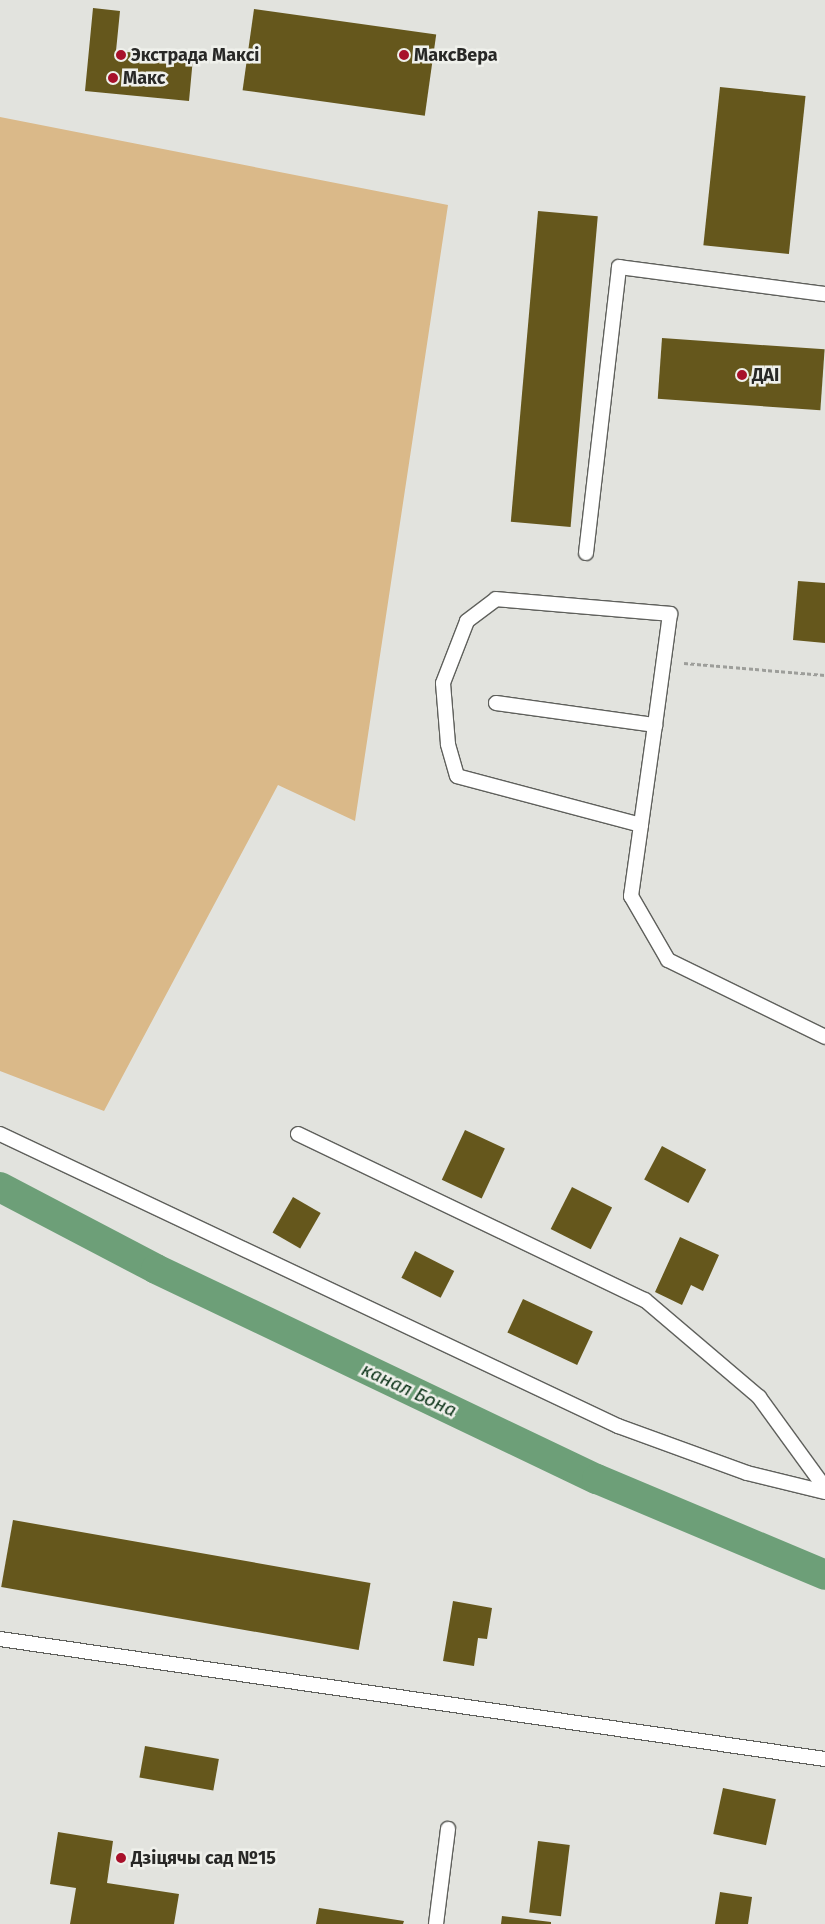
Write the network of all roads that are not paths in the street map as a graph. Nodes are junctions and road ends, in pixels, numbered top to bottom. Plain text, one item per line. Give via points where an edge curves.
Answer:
1 (825, 294) edge
2 (586, 553) dead end
3 (496, 703) dead end
4 (655, 725) junction
5 (641, 826) junction
6 (825, 1037) edge
7 (0, 1134) edge
8 (298, 1134) dead end
9 (825, 1488) edge
10 (825, 1492) edge
11 (0, 1639) edge
12 (825, 1759) edge
13 (448, 1829) dead end
14 (436, 1924) edge

1 - 2 lane via 619,267
3 - 4 lane
4 - 5 lane
4 - 5 lane via 670,614 496,599 467,621 443,683 448,744 457,776
5 - 6 lane via 631,896 668,960
7 - 10 lane via 618,1426 747,1473
8 - 9 lane via 644,1300 759,1397
11 - 12 lane
13 - 14 lane

